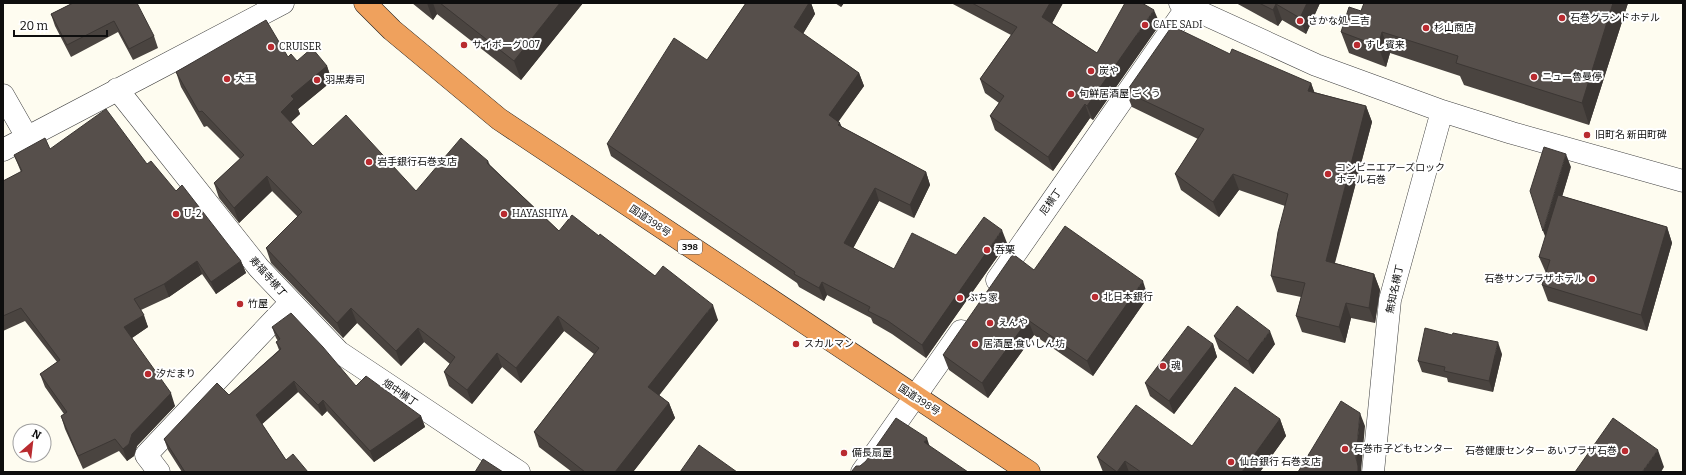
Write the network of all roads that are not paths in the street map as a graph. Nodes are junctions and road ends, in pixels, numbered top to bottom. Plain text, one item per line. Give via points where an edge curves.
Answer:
1 (283, 3) edge
2 (365, 3) edge
3 (1184, 5) edge
4 (117, 89) junction
5 (3, 95) edge
6 (1442, 110) junction
7 (27, 137) junction
8 (3, 150) edge
9 (1683, 181) edge
10 (984, 299) edge
11 (291, 302) junction
12 (970, 318) edge
13 (915, 397) junction
14 (159, 472) edge
15 (519, 472) edge
16 (862, 472) edge
17 (1029, 472) edge
18 (1373, 472) edge

1 - 4 street
2 - 13 highway, 国道398号 / 398 via 392,30 499,119
3 - 6 street via 1316,65
3 - 10 street, 尼横丁
4 - 7 street
4 - 11 street, 寿福寺横丁 via 259,268
5 - 7 street
6 - 9 street via 1512,134
6 - 18 street, 無知名横丁 via 1390,300
7 - 8 street
11 - 14 street, 寿福寺横丁 via 146,455
11 - 15 street, 畑中横丁 via 339,352
12 - 13 street
13 - 16 street
13 - 17 highway, 国道398号 / 398

